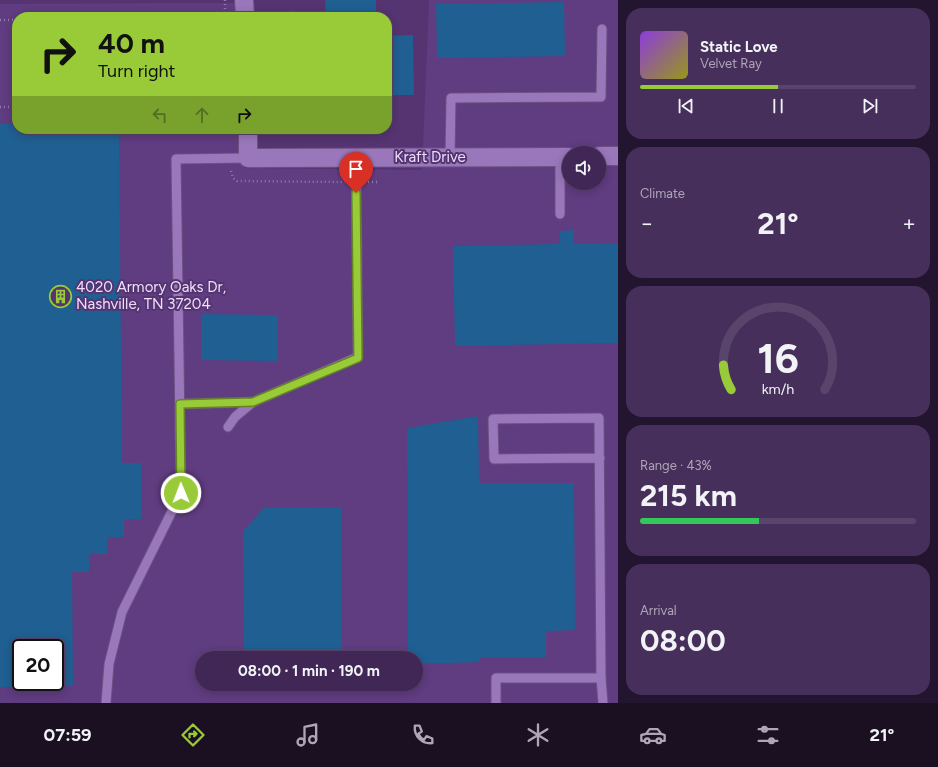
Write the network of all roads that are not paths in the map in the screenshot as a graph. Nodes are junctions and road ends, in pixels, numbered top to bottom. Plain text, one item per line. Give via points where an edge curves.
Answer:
1 (244, 0) edge
2 (245, 12) edge
3 (602, 29) dead end
4 (248, 134) edge
5 (606, 156) edge
6 (618, 156) edge
7 (450, 157) junction
8 (562, 157) edge
9 (248, 158) junction
10 (356, 158) junction
11 (562, 190) edge
12 (560, 214) dead end
13 (253, 402) junction
14 (180, 404) junction
15 (228, 427) dead end
16 (600, 458) junction
17 (601, 678) junction
18 (106, 703) edge
19 (496, 703) edge
20 (603, 703) edge

1 - 2 street
3 - 7 lane via 601,97 451,98
4 - 9 street
5 - 6 street
7 - 8 street, Kraft Drive
7 - 10 street, Kraft Drive
9 - 10 street, Kraft Drive
9 - 14 lane via 176,159
10 - 13 lane via 358,358
11 - 12 lane
13 - 14 lane
13 - 15 lane via 235,417
14 - 18 lane via 181,493 122,612 109,664
16 - 16 lane via 599,418 493,419 494,459
16 - 17 lane
17 - 19 lane via 496,678
17 - 20 lane

